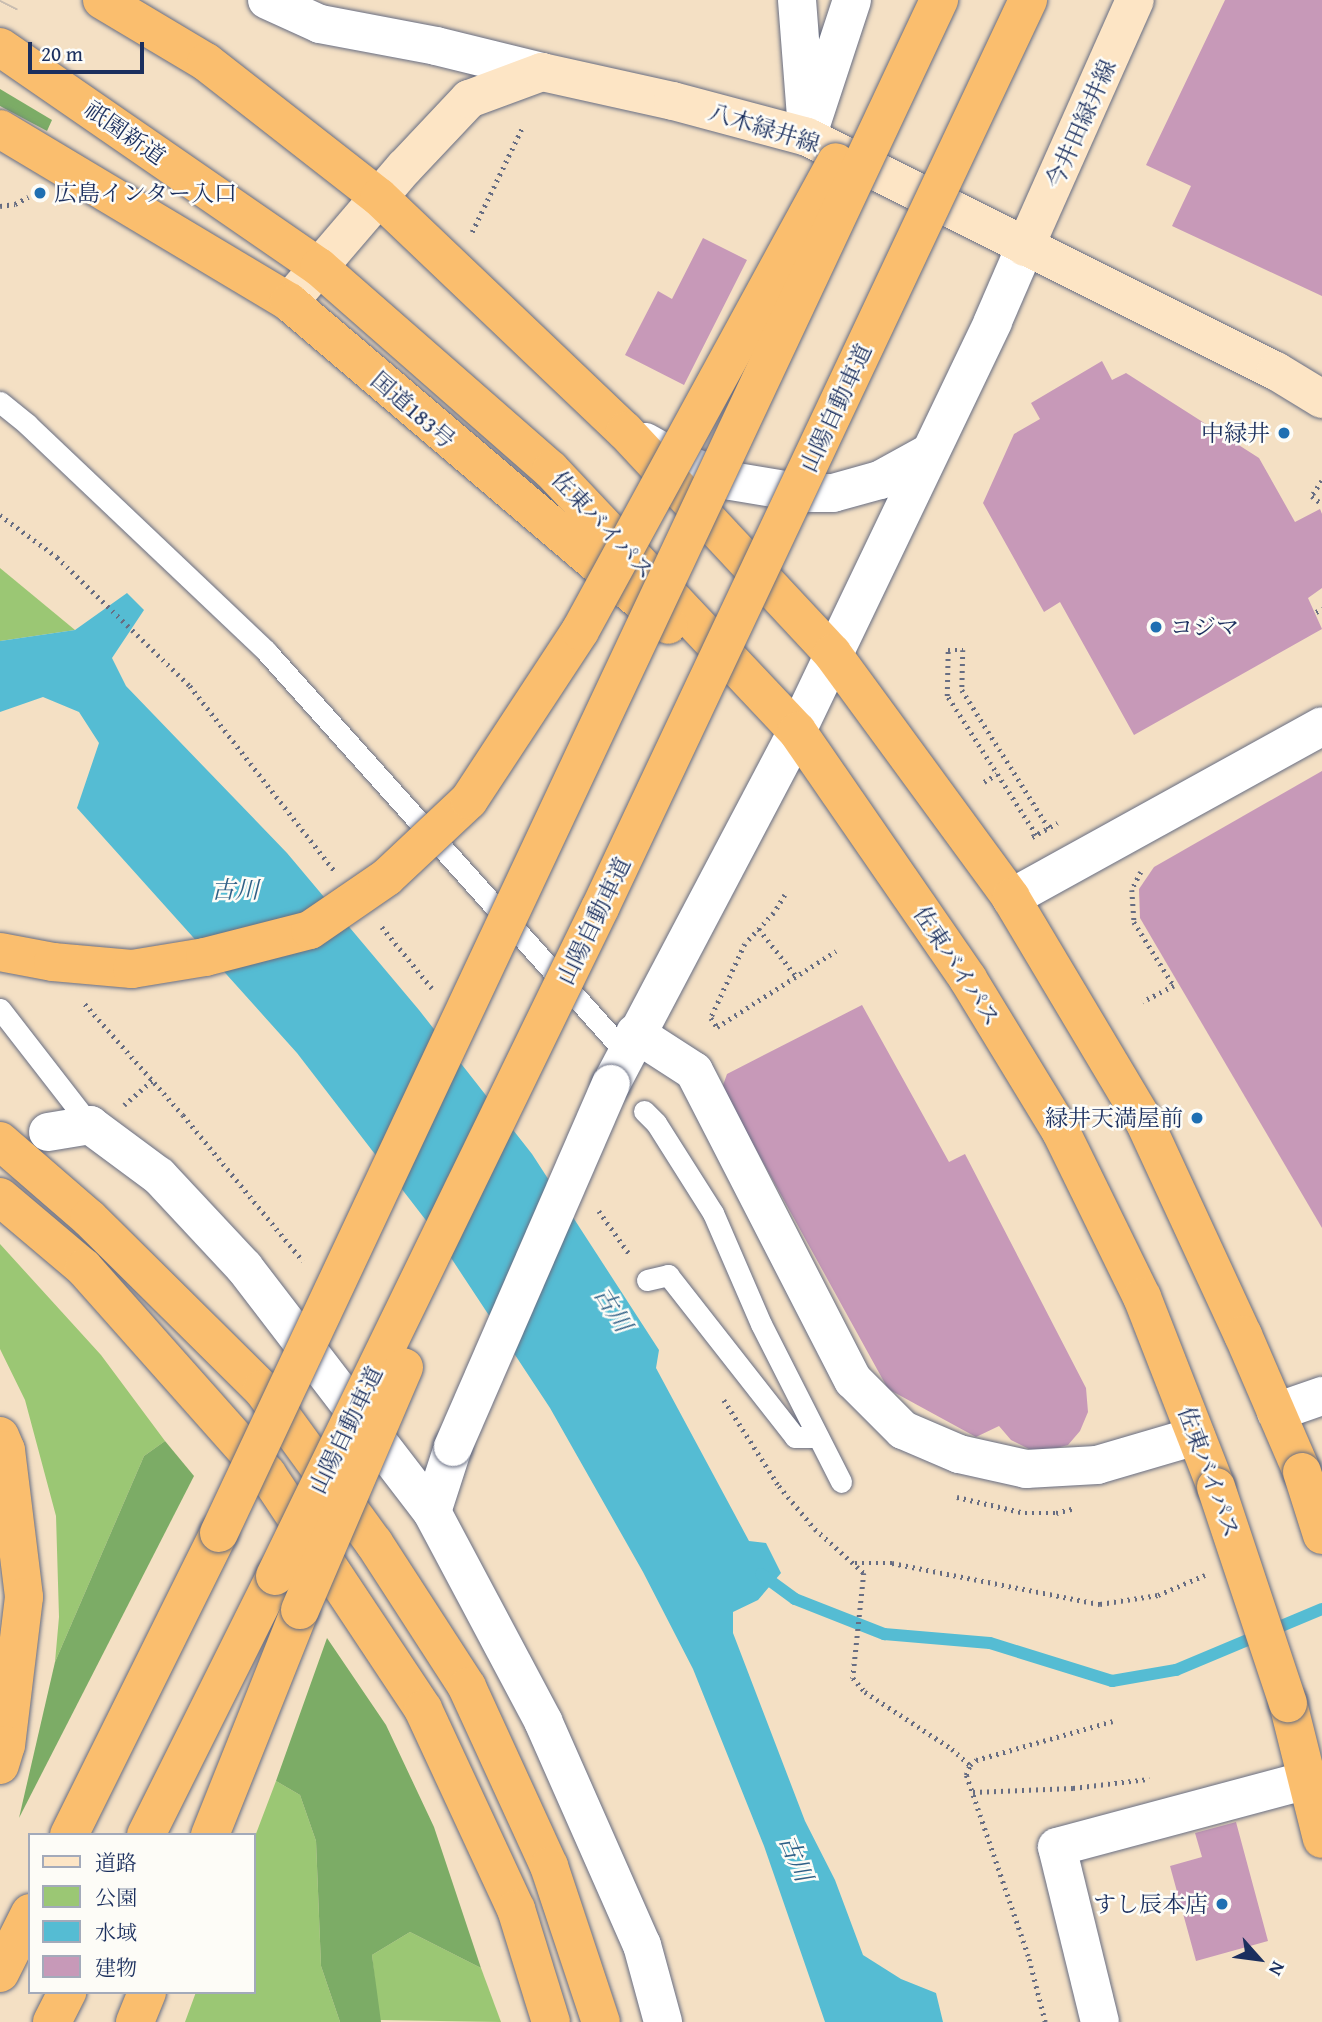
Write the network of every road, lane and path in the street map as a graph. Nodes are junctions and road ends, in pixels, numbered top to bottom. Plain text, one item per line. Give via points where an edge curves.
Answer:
1 (102, 0) edge
2 (267, 0) edge
3 (797, 0) edge
4 (852, 0) edge
5 (925, 0) edge
6 (939, 0) edge
7 (1028, 0) edge
8 (1135, 0) edge
9 (0, 47) edge
10 (541, 72) junction
11 (523, 126) dead end
12 (0, 129) edge
13 (807, 136) junction
14 (28, 197) dead end
15 (379, 197) junction
16 (0, 206) edge
17 (472, 232) dead end
18 (1025, 247) junction
19 (319, 267) junction
20 (289, 302) junction
21 (1322, 398) edge
22 (0, 402) edge
23 (625, 430) junction
24 (929, 453) junction
25 (1322, 481) edge
26 (1322, 504) edge
27 (1322, 609) edge
28 (1316, 612) dead end
29 (832, 653) junction
30 (1322, 726) edge
31 (797, 732) junction
32 (997, 774) junction
33 (984, 782) dead end
34 (1057, 822) dead end
35 (1049, 828) junction
36 (1143, 868) dead end
37 (785, 895) dead end
38 (1011, 898) junction
39 (600, 908) junction
40 (760, 929) junction
41 (836, 951) dead end
42 (0, 952) edge
43 (796, 976) junction
44 (82, 1001) dead end
45 (1143, 1002) dead end
46 (0, 1009) edge
47 (624, 1057) junction
48 (153, 1080) junction
49 (644, 1111) dead end
50 (104, 1118) junction
51 (48, 1132) dead end
52 (0, 1141) edge
53 (0, 1196) edge
54 (312, 1271) dead end
55 (647, 1280) dead end
56 (1322, 1396) edge
57 (1276, 1412) junction
58 (0, 1436) edge
59 (1196, 1436) junction
60 (818, 1437) junction
61 (841, 1482) dead end
62 (432, 1512) junction
63 (1322, 1535) edge
64 (854, 1563) dead end
65 (1208, 1573) dead end
66 (863, 1584) dead end
67 (0, 1765) edge
68 (970, 1765) dead end
69 (1160, 1776) dead end
70 (1307, 1780) junction
71 (973, 1791) dead end
72 (70, 1833) edge
73 (147, 1833) edge
74 (211, 1833) edge
75 (1322, 1839) edge
76 (28, 1917) edge
77 (0, 1973) edge
78 (66, 1994) edge
79 (146, 1994) edge
80 (52, 2022) edge
81 (135, 2022) edge
82 (551, 2022) edge
83 (601, 2022) edge
84 (663, 2022) edge
85 (1100, 2022) edge

1 - 15 highway via 206,62
2 - 10 street via 320,24
3 - 13 street
4 - 13 street
5 - 42 highway, bridge via 580,631 469,800 387,877 310,930 205,957 132,969
6 - 72 highway, bridge via 219,1533
7 - 39 highway, 山陽自動車道, bridge
8 - 18 main road, 今井田緑井線
9 - 19 highway, 祇園新道
10 - 13 main road, 八木緑井線
10 - 15 main road via 469,99
11 - 17 path
12 - 20 highway, 国道183号
13 - 18 main road, 八木緑井線
14 - 16 path
15 - 19 main road
15 - 23 highway
18 - 21 main road, 八木緑井線 via 1276,370
18 - 24 street
19 - 20 main road
19 - 31 highway, 佐東バイパス via 551,470
20 - 31 highway, 国道183号
22 - 47 lane via 266,651
23 - 24 street via 685,464 731,481 783,492 833,493 880,480
23 - 29 highway
24 - 29 street
25 - 26 path via 1312,496
27 - 28 path
29 - 31 street
29 - 38 highway
30 - 38 street
31 - 47 street
31 - 59 highway, 佐東バイパス via 968,979 1061,1132 1142,1297
32 - 33 path
32 - 35 path via 1034,836
32 - 35 path via 947,696 948,650 964,650 962,690
34 - 35 path
36 - 45 path via 1132,890 1134,922 1174,986
37 - 40 path
38 - 57 highway via 1144,1121
39 - 73 highway, 山陽自動車道, bridge
39 - 74 highway, bridge via 300,1610
40 - 43 path
40 - 43 path via 746,944 711,1018 718,1027
41 - 43 path
44 - 48 path
46 - 50 lane
47 - 59 street via 694,1071 853,1380 903,1430 959,1454 1026,1469 1097,1465
47 - 62 street, bridge via 453,1447
48 - 50 path
48 - 54 path
49 - 60 lane via 713,1213 761,1324
50 - 51 street
50 - 62 street via 244,1266
52 - 83 highway via 89,1217 262,1390 374,1543 472,1699 549,1866
53 - 82 highway via 84,1268 267,1474 423,1709 516,1909
55 - 60 lane via 668,1275 795,1437
56 - 57 street
57 - 63 highway, bridge
58 - 67 highway via 6,1450 24,1597
59 - 70 highway, 佐東バイパス, bridge via 1289,1703
60 - 61 lane
62 - 84 street via 543,1721 642,1945
64 - 65 path via 892,1563 1100,1604 1158,1595
66 - 68 path via 853,1678 865,1692
69 - 71 path via 1073,1788
70 - 75 highway, 佐東バイパス
70 - 85 street via 1057,1847
76 - 77 highway
78 - 80 highway
79 - 81 highway

